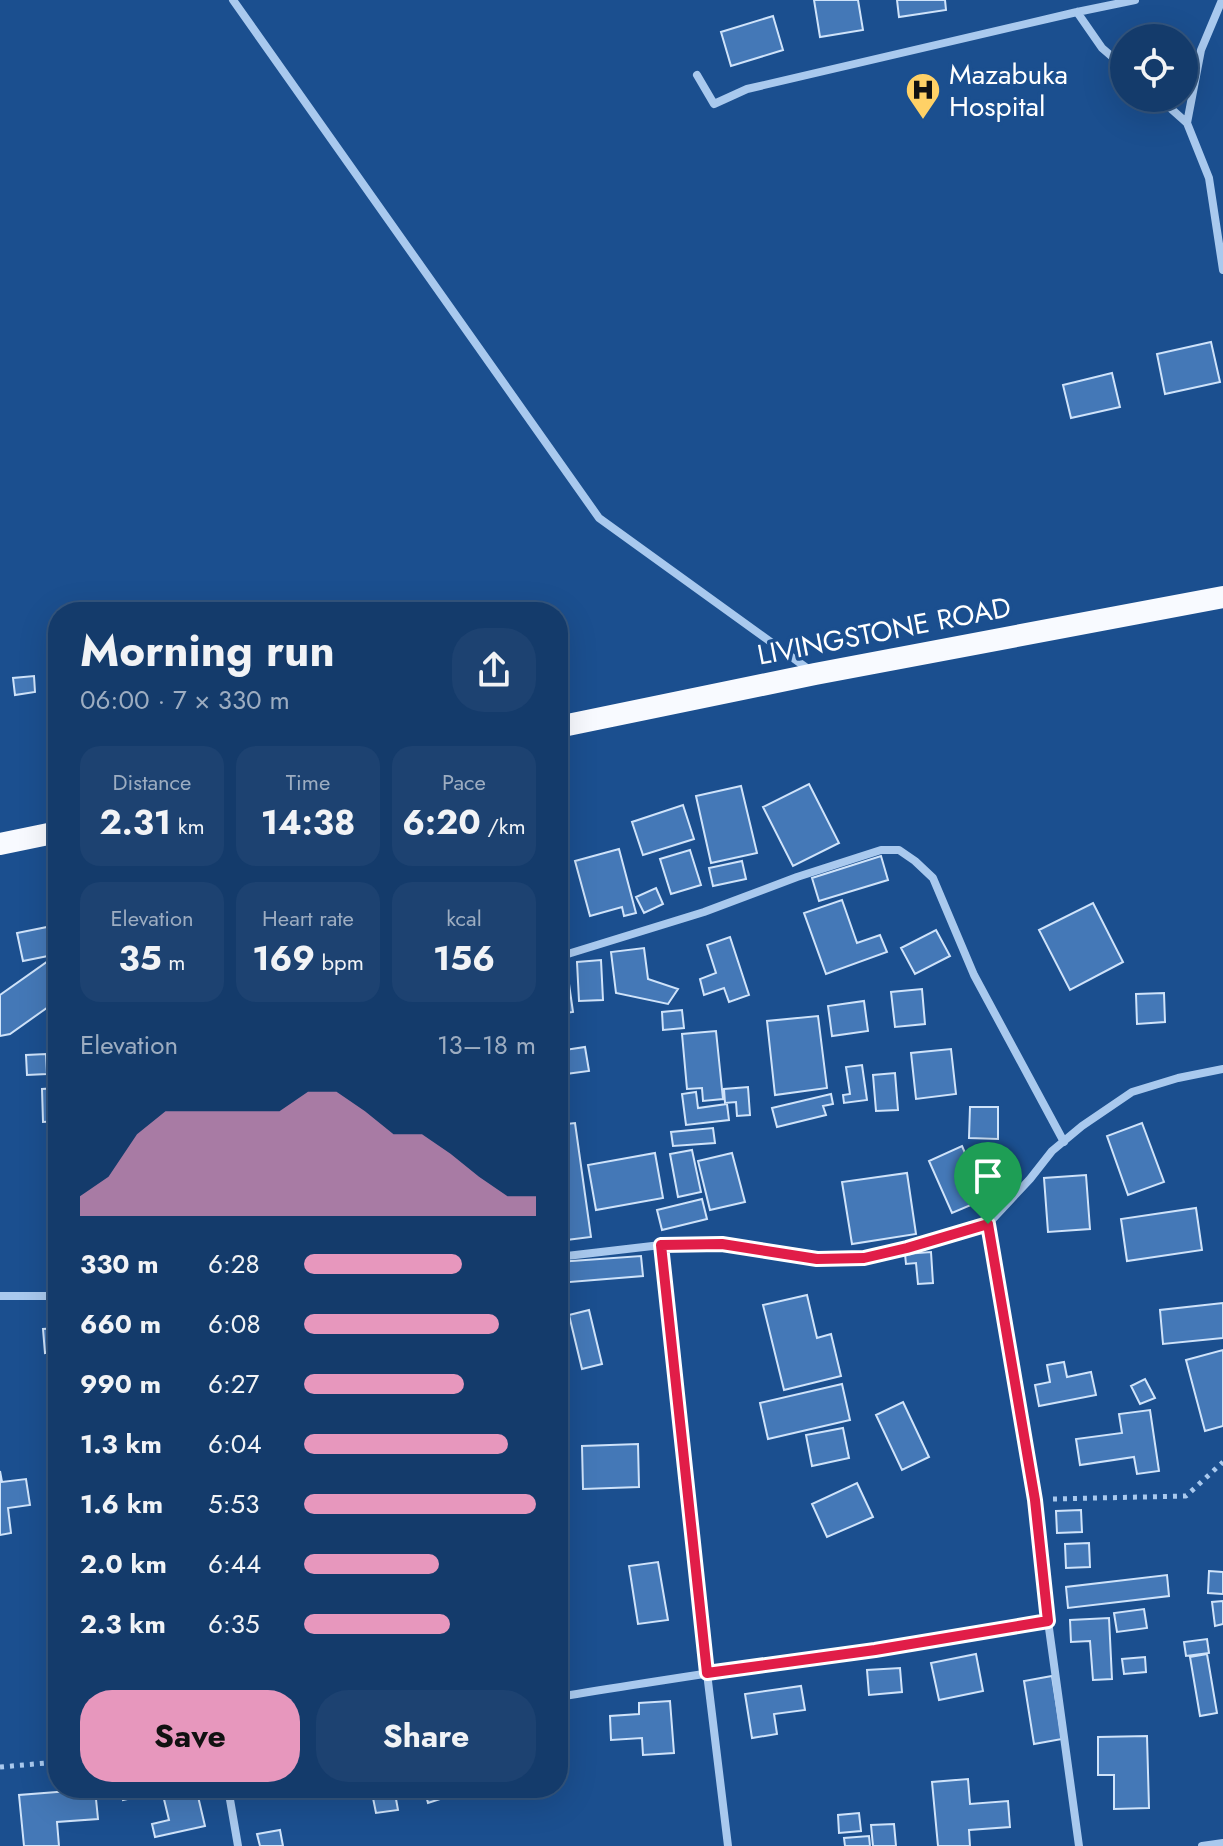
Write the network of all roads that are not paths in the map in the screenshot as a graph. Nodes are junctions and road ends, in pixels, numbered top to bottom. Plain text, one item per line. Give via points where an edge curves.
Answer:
1 (233, 0) edge
2 (1135, 0) edge
3 (1222, 0) edge
4 (1077, 12) junction
5 (1110, 55) edge
6 (697, 75) dead end
7 (1175, 112) edge
8 (1187, 123) junction
9 (1223, 270) edge
10 (1223, 597) edge
11 (815, 674) junction
12 (568, 725) edge
13 (48, 834) edge
14 (0, 844) edge
15 (568, 954) edge
16 (1223, 1069) edge
17 (1064, 1142) junction
18 (988, 1224) junction
19 (661, 1245) junction
20 (568, 1256) edge
21 (0, 1296) edge
22 (48, 1296) edge
23 (1048, 1621) junction
24 (707, 1673) junction
25 (568, 1695) edge
26 (230, 1798) edge
27 (1223, 1843) edge
28 (238, 1846) edge
29 (728, 1846) edge
30 (1079, 1846) edge
31 (1202, 1846) edge

1 - 11 street via 599,518
2 - 4 street
3 - 8 street via 1201,50
4 - 5 street
4 - 6 street via 747,89 714,104
7 - 8 street
8 - 9 street via 1209,178
10 - 11 highway, LIVINGSTONE ROAD
11 - 12 highway, LIVINGSTONE ROAD
13 - 14 highway
15 - 17 street via 881,850 899,850 933,878 974,975
16 - 17 street via 1132,1092
17 - 18 street
18 - 19 street via 864,1258 817,1259 722,1244
18 - 23 street via 1035,1500
19 - 20 street
19 - 24 street
21 - 22 street
23 - 24 street
23 - 30 street
24 - 25 street
24 - 29 street
26 - 28 street
27 - 31 street

